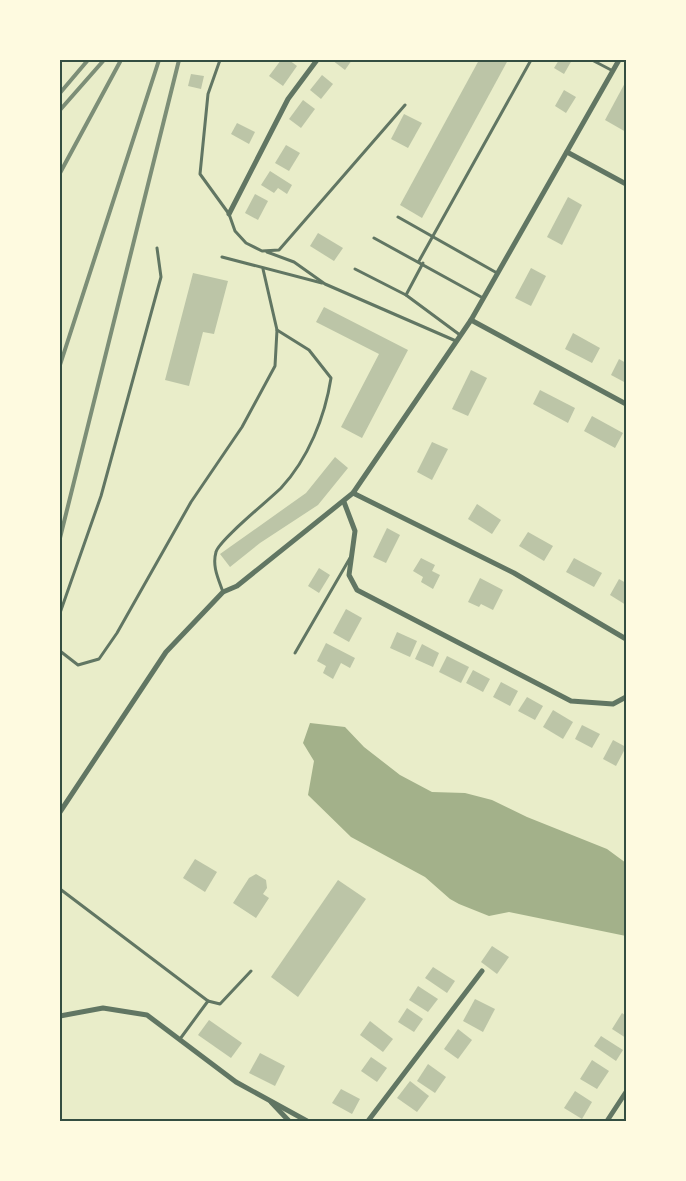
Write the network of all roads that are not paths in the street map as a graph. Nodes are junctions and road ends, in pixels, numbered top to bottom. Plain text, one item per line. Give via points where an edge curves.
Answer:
1 (220, 60) edge
2 (317, 60) edge
3 (531, 60) edge
4 (592, 60) edge
5 (619, 60) edge
6 (613, 71) junction
7 (405, 105) dead end
8 (567, 152) junction
9 (626, 184) edge
10 (229, 214) junction
11 (398, 216) dead end
12 (432, 236) junction
13 (374, 238) dead end
14 (157, 248) dead end
15 (262, 251) junction
16 (222, 257) dead end
17 (419, 261) junction
18 (423, 263) junction
19 (264, 269) junction
20 (355, 269) dead end
21 (498, 273) junction
22 (325, 284) junction
23 (406, 294) junction
24 (483, 298) junction
25 (470, 320) junction
26 (277, 330) junction
27 (460, 335) junction
28 (456, 341) junction
29 (626, 404) edge
30 (353, 493) junction
31 (344, 502) junction
32 (350, 558) junction
33 (223, 592) junction
34 (60, 613) edge
35 (626, 639) edge
36 (60, 651) edge
37 (295, 653) dead end
38 (626, 697) edge
39 (60, 812) edge
40 (60, 889) edge
41 (251, 971) dead end
42 (482, 971) dead end
43 (208, 1001) junction
44 (60, 1016) edge
45 (180, 1039) junction
46 (626, 1092) edge
47 (267, 1098) junction
48 (289, 1121) edge
49 (307, 1121) edge
50 (368, 1121) edge
51 (607, 1121) edge

1 - 10 lane via 208,94 200,174
2 - 10 street via 288,99
3 - 12 lane
4 - 6 lane
5 - 6 street
6 - 8 street
7 - 15 lane via 279,250
8 - 9 street
8 - 21 street
10 - 15 lane via 235,231 246,243
11 - 12 lane
12 - 17 lane
12 - 21 lane
13 - 17 lane
14 - 34 lane via 161,278 101,496
15 - 22 lane via 294,262
16 - 19 lane
17 - 18 lane
18 - 23 lane
18 - 24 lane
19 - 22 lane
19 - 26 lane
20 - 23 lane
21 - 24 street
22 - 28 lane
23 - 27 lane
24 - 25 street
25 - 27 street
25 - 29 street
26 - 33 lane via 309,350 331,378 327,404 309,447 282,486 216,549 213,566
26 - 36 lane via 275,366 242,427 190,502 99,659 78,665
27 - 28 street
28 - 30 street
30 - 31 street
30 - 35 street via 514,573
31 - 32 street via 355,531
31 - 33 street via 237,586
32 - 37 lane
32 - 38 street via 349,575 357,590 571,701 613,704
33 - 39 street via 166,652
40 - 43 lane
41 - 43 lane via 220,1004
42 - 50 street
43 - 45 lane
44 - 45 street via 103,1008 147,1015
45 - 47 street via 236,1082
46 - 51 street
47 - 48 street
47 - 49 street

